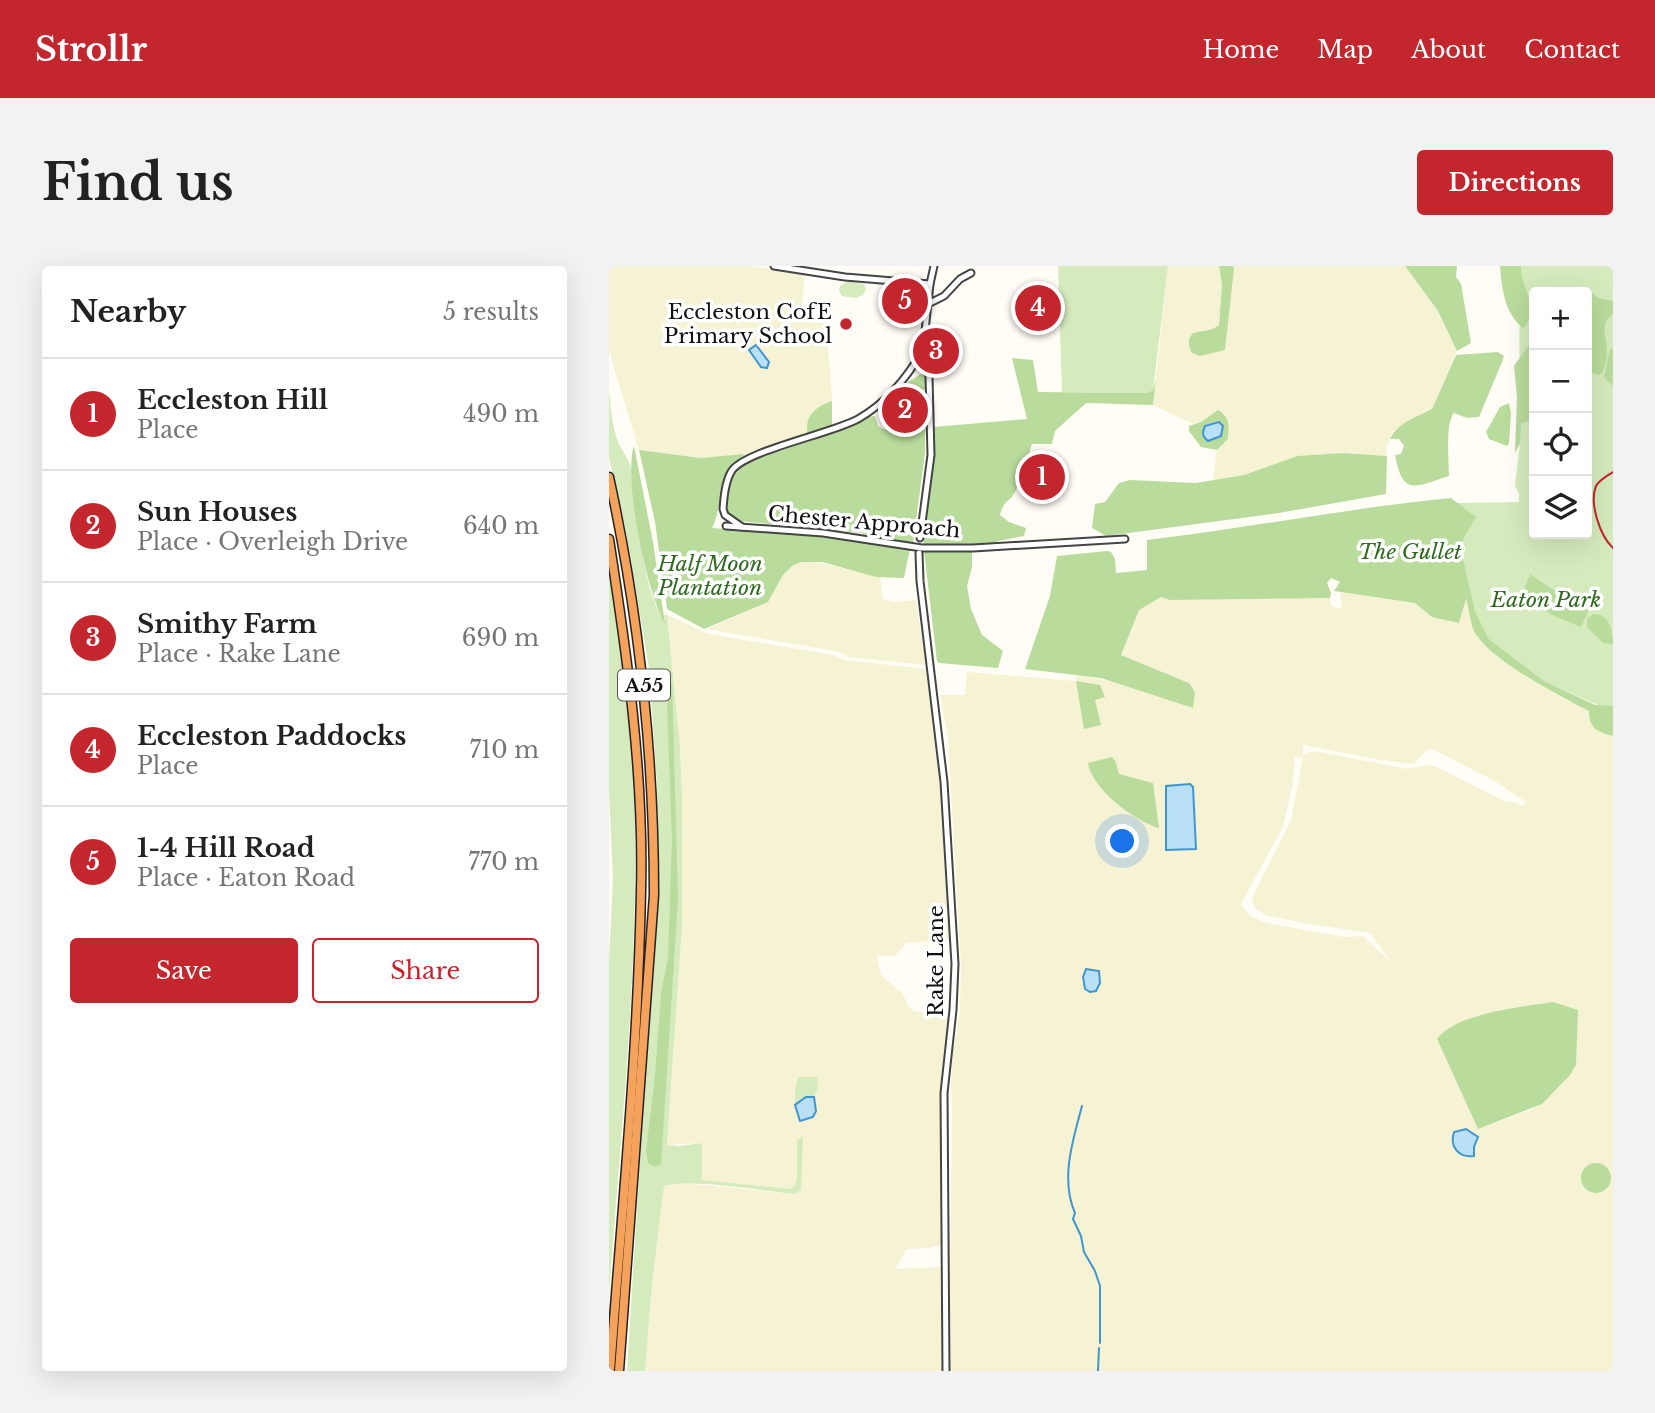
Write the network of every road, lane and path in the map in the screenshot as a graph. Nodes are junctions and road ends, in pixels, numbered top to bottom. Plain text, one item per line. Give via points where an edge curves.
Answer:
1 (774, 266) edge
2 (934, 267) edge
3 (971, 273) dead end
4 (930, 284) junction
5 (928, 304) junction
6 (923, 350) junction
7 (609, 477) edge
8 (726, 526) dead end
9 (743, 527) junction
10 (920, 538) dead end
11 (609, 539) edge
12 (1125, 539) dead end
13 (919, 553) dead end
14 (610, 1371) edge
15 (620, 1371) edge
16 (946, 1371) edge

1 - 4 street
2 - 4 street
3 - 5 street
4 - 5 street
5 - 6 street
6 - 9 street via 894,390 859,418 741,461 731,471 723,509
6 - 10 street via 929,377 931,455
7 - 15 highway, A55 via 642,670 654,831 654,895
8 - 9 street, Chester Approach
9 - 12 street, Chester Approach via 922,548
11 - 14 highway, A55 via 630,678 641,890
13 - 16 street, Rake Lane via 944,782 955,960 944,1093

